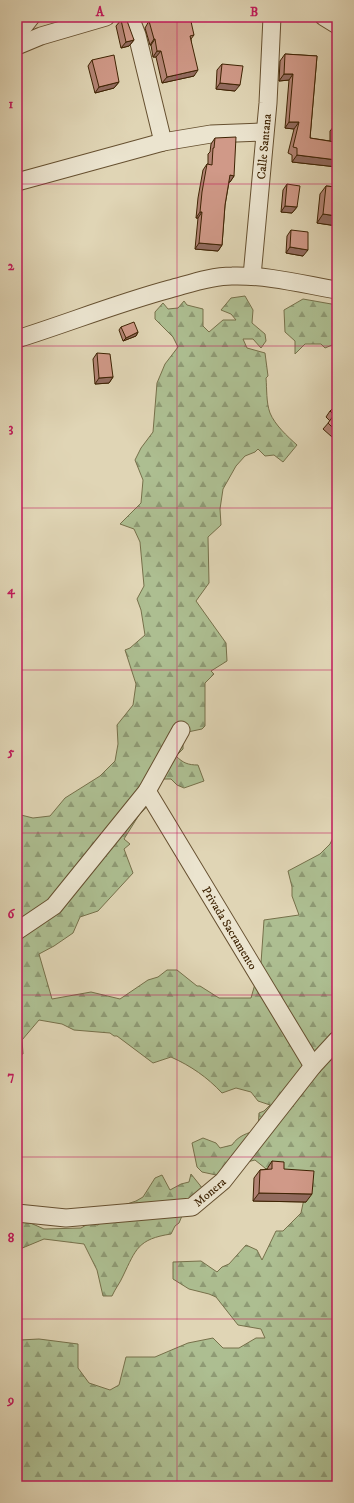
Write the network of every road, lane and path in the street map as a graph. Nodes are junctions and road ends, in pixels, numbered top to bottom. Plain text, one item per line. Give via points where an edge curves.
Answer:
1 (31, 17) edge
2 (106, 17) edge
3 (130, 17) edge
4 (272, 17) edge
5 (324, 17) edge
6 (337, 24) edge
7 (17, 35) edge
8 (17, 46) edge
9 (264, 132) junction
10 (163, 142) junction
11 (17, 182) edge
12 (252, 276) junction
13 (337, 290) edge
14 (17, 339) edge
15 (181, 730) dead end
16 (147, 791) junction
17 (17, 931) edge
18 (337, 1040) edge
19 (313, 1066) junction
20 (17, 1213) edge

1 - 7 street
2 - 8 street via 41,36
3 - 10 street
4 - 9 street, Calle Santana
5 - 6 street
9 - 10 street via 211,134
9 - 12 street, Calle Santana
10 - 11 street
12 - 13 street
12 - 14 street via 230,276 185,285 131,300
15 - 16 street
16 - 17 street via 54,906
16 - 19 street, Privada Sacramento
18 - 19 street, Monera
19 - 20 street, Monera via 223,1181 192,1207 66,1218

